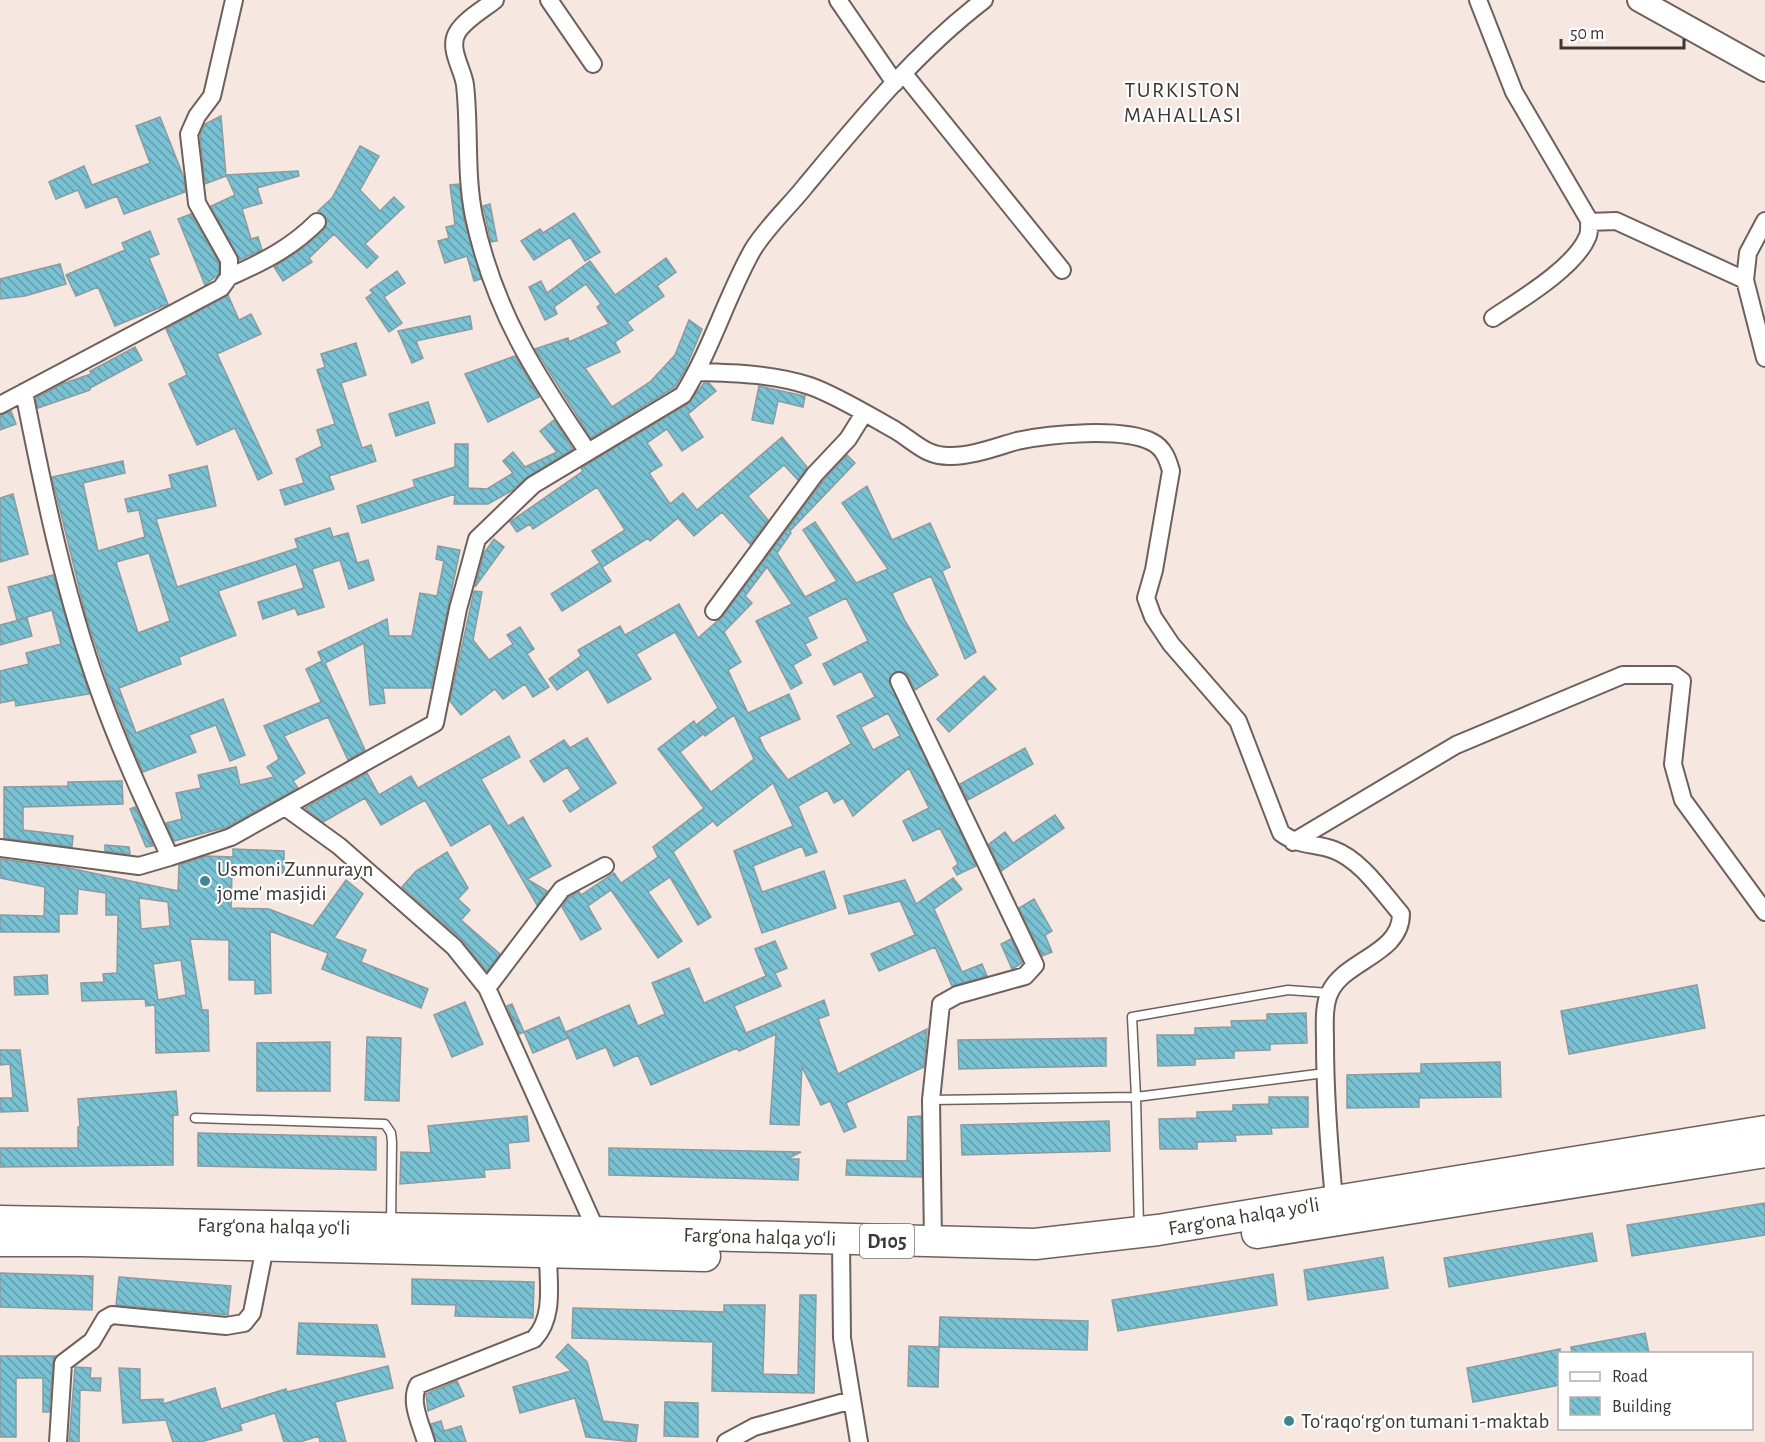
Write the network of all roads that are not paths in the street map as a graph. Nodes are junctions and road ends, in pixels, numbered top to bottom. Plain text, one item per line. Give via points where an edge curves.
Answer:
1 (234, 0) edge
2 (495, 0) edge
3 (549, 0) edge
4 (838, 0) edge
5 (984, 0) edge
6 (1479, 0) edge
7 (1639, 0) edge
8 (593, 64) dead end
9 (1765, 70) edge
10 (900, 78) junction
11 (1765, 221) edge
12 (318, 222) dead end
13 (1589, 222) junction
14 (1062, 270) dead end
15 (229, 277) junction
16 (1745, 280) junction
17 (1493, 318) dead end
18 (1765, 358) edge
19 (698, 372) junction
20 (24, 392) junction
21 (0, 405) edge
22 (863, 415) junction
23 (588, 452) junction
24 (714, 611) dead end
25 (899, 681) dead end
26 (285, 807) junction
27 (1293, 842) junction
28 (0, 848) edge
29 (170, 857) junction
30 (605, 866) dead end
31 (1765, 912) edge
32 (487, 988) junction
33 (1329, 993) junction
34 (1325, 1073) junction
35 (1136, 1097) junction
36 (931, 1100) junction
37 (195, 1118) dead end
38 (1765, 1131) edge
39 (1697, 1152) junction
40 (1765, 1152) edge
41 (1334, 1199) junction
42 (0, 1221) edge
43 (390, 1227) junction
44 (592, 1232) junction
45 (1139, 1233) junction
46 (0, 1241) edge
47 (933, 1242) junction
48 (265, 1247) junction
49 (841, 1250) junction
50 (548, 1254) junction
51 (852, 1400) junction
52 (58, 1442) edge
53 (426, 1442) edge
54 (726, 1442) edge
55 (859, 1442) edge

1 - 15 street via 212,96 189,134 197,203 229,260
2 - 23 street via 458,31 454,41 465,83 474,216 506,318 534,372
3 - 8 street
4 - 10 street
5 - 10 street via 948,28
6 - 13 street via 1514,92 1580,199
7 - 9 street
10 - 14 street
10 - 19 street via 866,113 753,250 714,329
11 - 16 street via 1748,253
12 - 15 street via 296,243 267,261
13 - 16 street via 1616,221
13 - 17 street via 1588,237 1579,251 1544,283
15 - 20 street via 221,288
16 - 18 street
19 - 22 street via 760,375 810,386
19 - 23 street via 683,395
20 - 21 street
20 - 29 street via 42,481 99,692
22 - 24 street
22 - 27 street via 935,456 1098,433 1126,434 1154,442 1167,456 1171,471 1146,598 1153,617 1172,644 1238,721 1281,833
23 - 26 street via 533,485 477,539 435,723
25 - 36 street via 1035,965 1025,976 957,995 941,1004
26 - 29 street via 231,837
26 - 32 street via 339,846 454,947
27 - 31 street via 1456,745 1623,675 1674,675 1682,681 1673,764 1683,800
27 - 33 street via 1332,849 1350,858 1401,914 1396,935 1338,978
28 - 29 street via 139,866
30 - 32 street via 562,889
32 - 44 street via 592,1221
33 - 34 street
33 - 35 lane via 1288,990 1132,1017
34 - 35 lane
34 - 41 street
35 - 36 lane
35 - 45 lane
36 - 47 street
37 - 43 lane via 385,1124 392,1142
38 - 39 highway, Farg‘ona halqa yo‘li / D105
39 - 40 highway, Farg‘ona halqa yo‘li / D105
39 - 41 highway, Farg‘ona halqa yo‘li / D105
39 - 49 highway, Farg‘ona halqa yo‘li / D105 via 1081,1261 1025,1263
41 - 45 highway, Farg‘ona halqa yo‘li / D105
42 - 43 highway, Farg‘ona halqa yo‘li / D105
43 - 44 highway, Farg‘ona halqa yo‘li / D105
44 - 49 highway, Farg‘ona halqa yo‘li / D105
45 - 47 highway, Farg‘ona halqa yo‘li / D105 via 1035,1244
46 - 48 highway, Farg‘ona halqa yo‘li / D105
47 - 49 highway, Farg‘ona halqa yo‘li / D105
48 - 50 highway, Farg‘ona halqa yo‘li / D105
48 - 52 street via 252,1313 244,1323 226,1326 112,1315 105,1319 92,1341 63,1364
49 - 50 highway, Farg‘ona halqa yo‘li / D105
49 - 51 street via 842,1338
50 - 53 street via 548,1319 543,1330 534,1339 418,1385 413,1393
51 - 54 street via 754,1427
51 - 55 street

